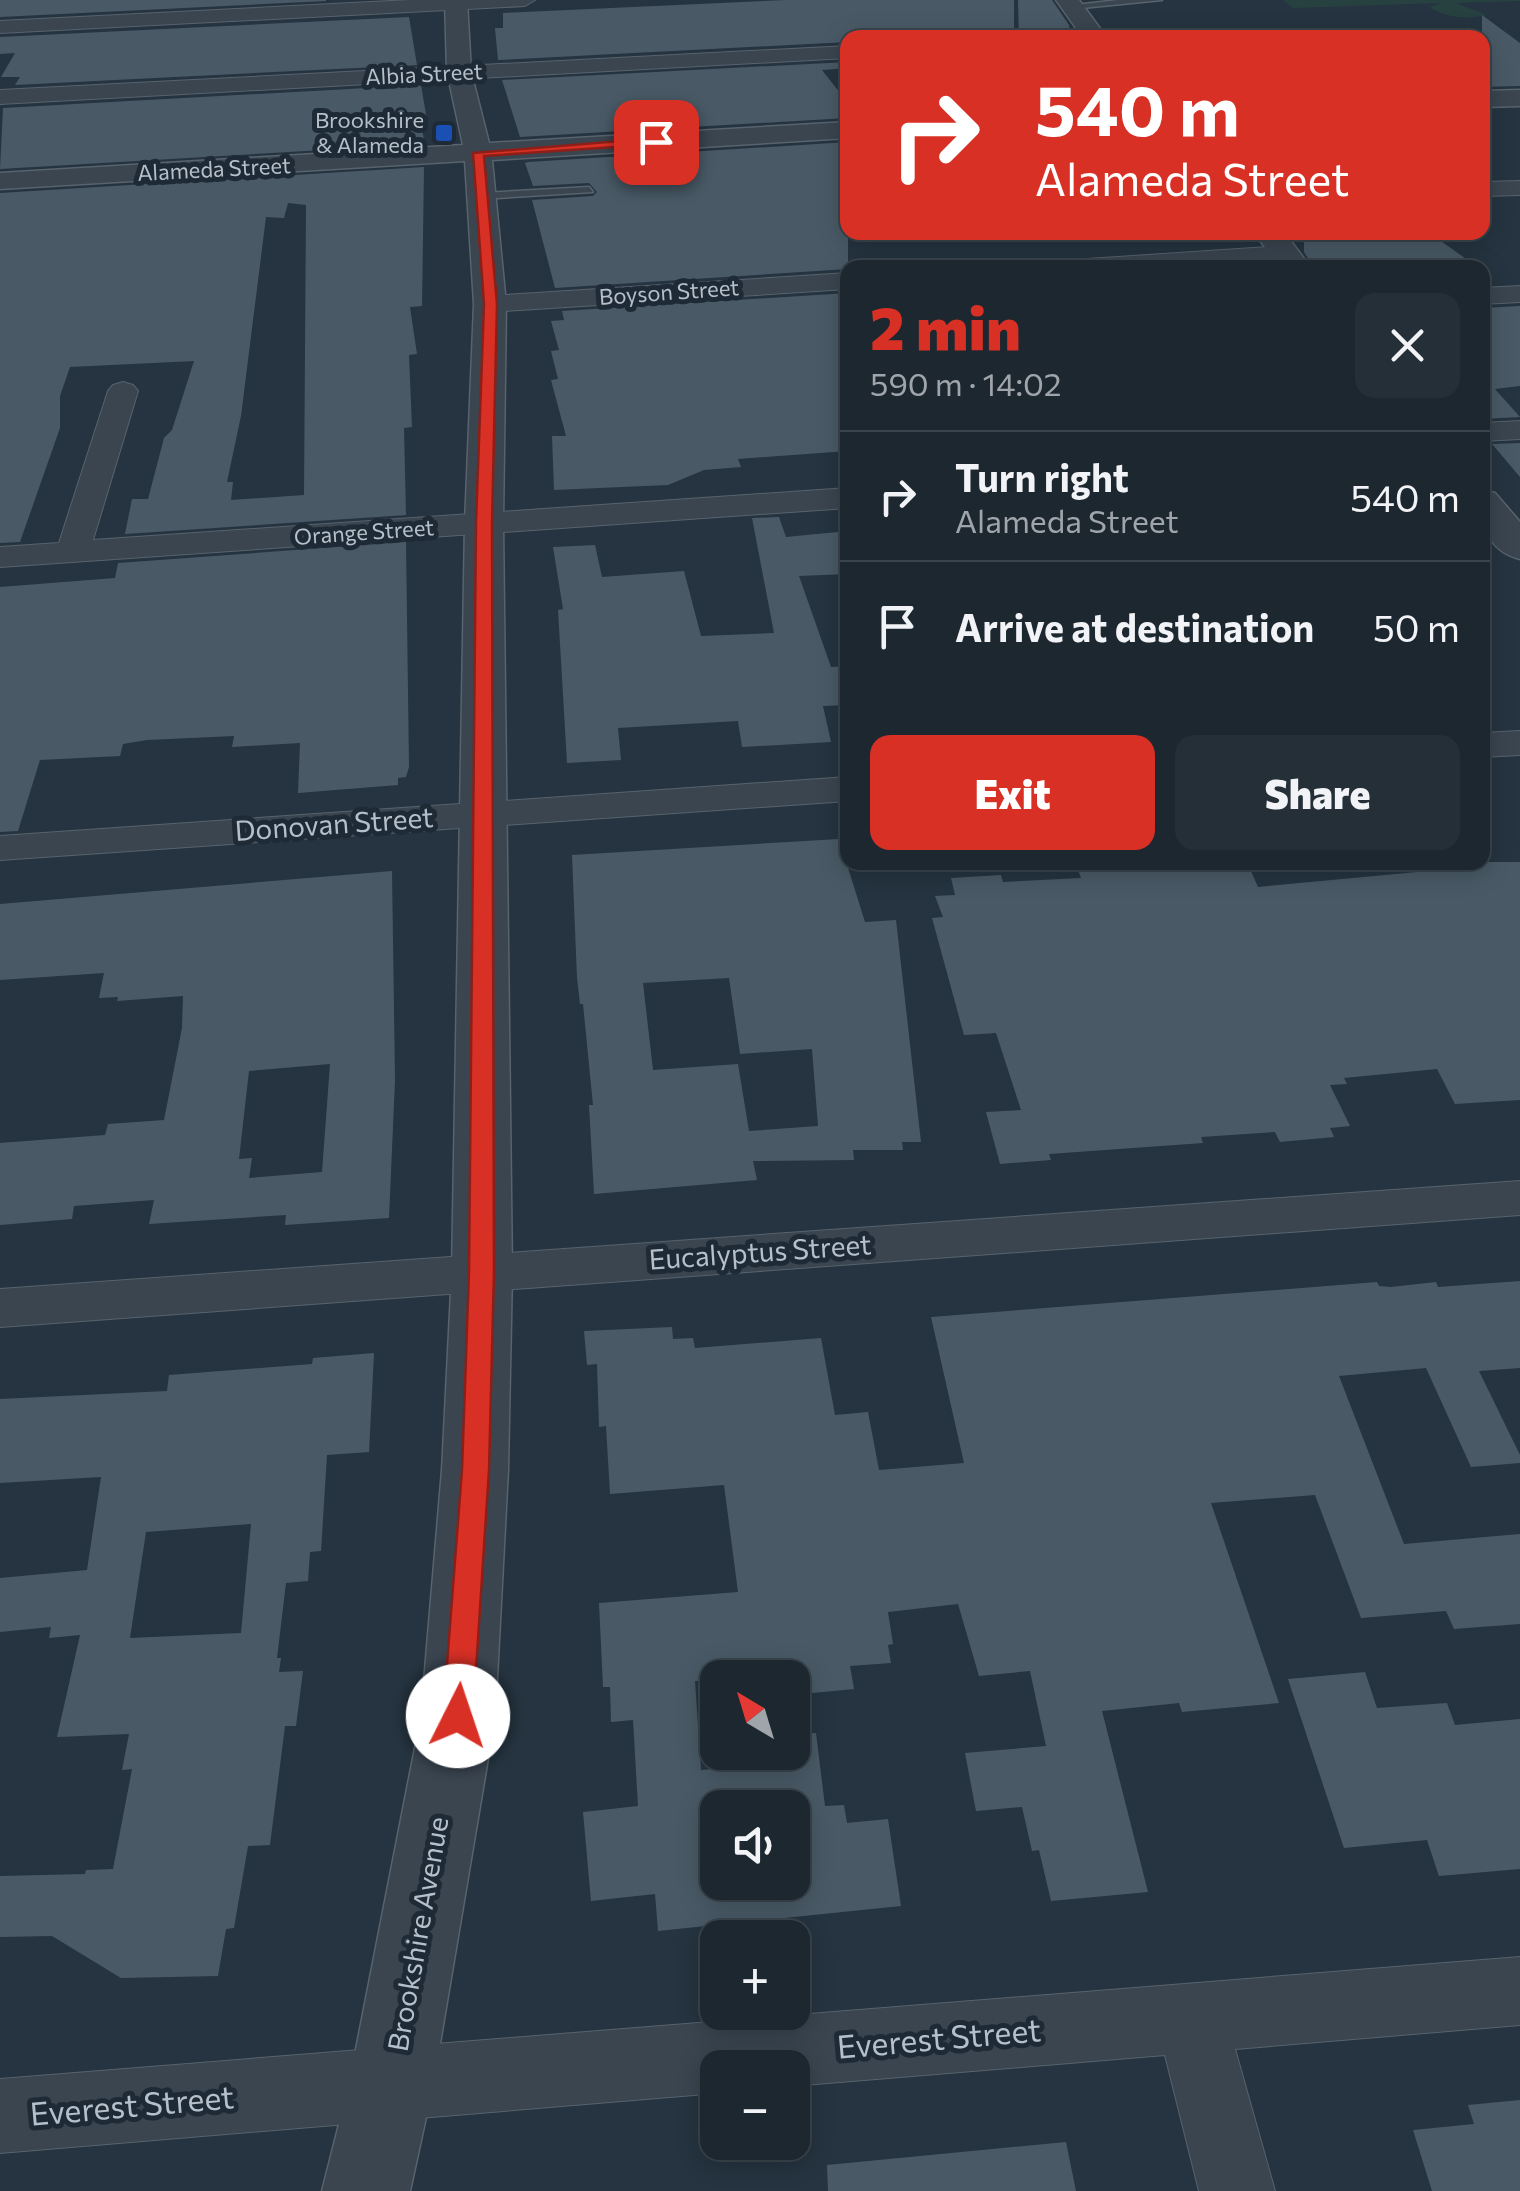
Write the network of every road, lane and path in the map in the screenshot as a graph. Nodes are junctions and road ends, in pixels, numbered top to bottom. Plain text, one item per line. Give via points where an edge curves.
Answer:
1 (525, 0) edge
2 (1156, 0) edge
3 (456, 2) edge
4 (1077, 4) edge
5 (0, 26) edge
6 (1091, 30) edge
7 (840, 52) edge
8 (459, 72) junction
9 (0, 97) edge
10 (1520, 98) edge
11 (1490, 99) edge
12 (840, 131) edge
13 (480, 175) junction
14 (0, 182) edge
15 (1520, 188) edge
16 (1490, 189) edge
17 (589, 190) dead end
18 (1283, 251) edge
19 (1171, 260) edge
20 (840, 282) edge
21 (1520, 294) edge
22 (1490, 296) edge
23 (490, 304) junction
24 (123, 391) dead end
25 (1520, 430) edge
26 (1490, 432) edge
27 (840, 499) edge
28 (1490, 511) edge
29 (484, 523) junction
30 (1520, 547) edge
31 (73, 552) junction
32 (0, 557) edge
33 (1520, 743) edge
34 (1490, 745) edge
35 (840, 791) edge
36 (484, 814) junction
37 (0, 848) edge
38 (1520, 1198) edge
39 (482, 1272) junction
40 (0, 1308) edge
41 (1520, 1991) edge
42 (1191, 2018) junction
43 (390, 2085) junction
44 (0, 2116) edge
45 (366, 2191) edge
46 (1236, 2191) edge

1 - 3 street
2 - 4 lane
3 - 5 street
3 - 8 street, Brookshire Avenue
4 - 6 street
7 - 8 street, Albia Street
8 - 9 street, Albia Street
8 - 13 street, Brookshire Avenue
10 - 11 street
12 - 13 street, Alameda Street via 573,152
13 - 14 street, Alameda Street
13 - 17 lane
13 - 23 street, Brookshire Avenue
15 - 16 street
18 - 19 street
20 - 23 street, Boyson Street
21 - 22 street
23 - 29 street, Brookshire Avenue
24 - 31 street
25 - 26 street
27 - 29 street, Orange Street
28 - 30 street
29 - 31 street, Orange Street
29 - 36 street, Brookshire Avenue
31 - 32 street, Orange Street
33 - 34 street
35 - 36 street, Donovan Street
36 - 37 street, Donovan Street
36 - 39 street, Brookshire Avenue
38 - 39 street, Eucalyptus Street
39 - 40 street, Eucalyptus Street
39 - 43 street, Brookshire Avenue via 458,1716
41 - 42 street, Everest Street
42 - 43 street, Everest Street
42 - 46 street
43 - 44 street, Everest Street
43 - 45 street, Brookshire Avenue

